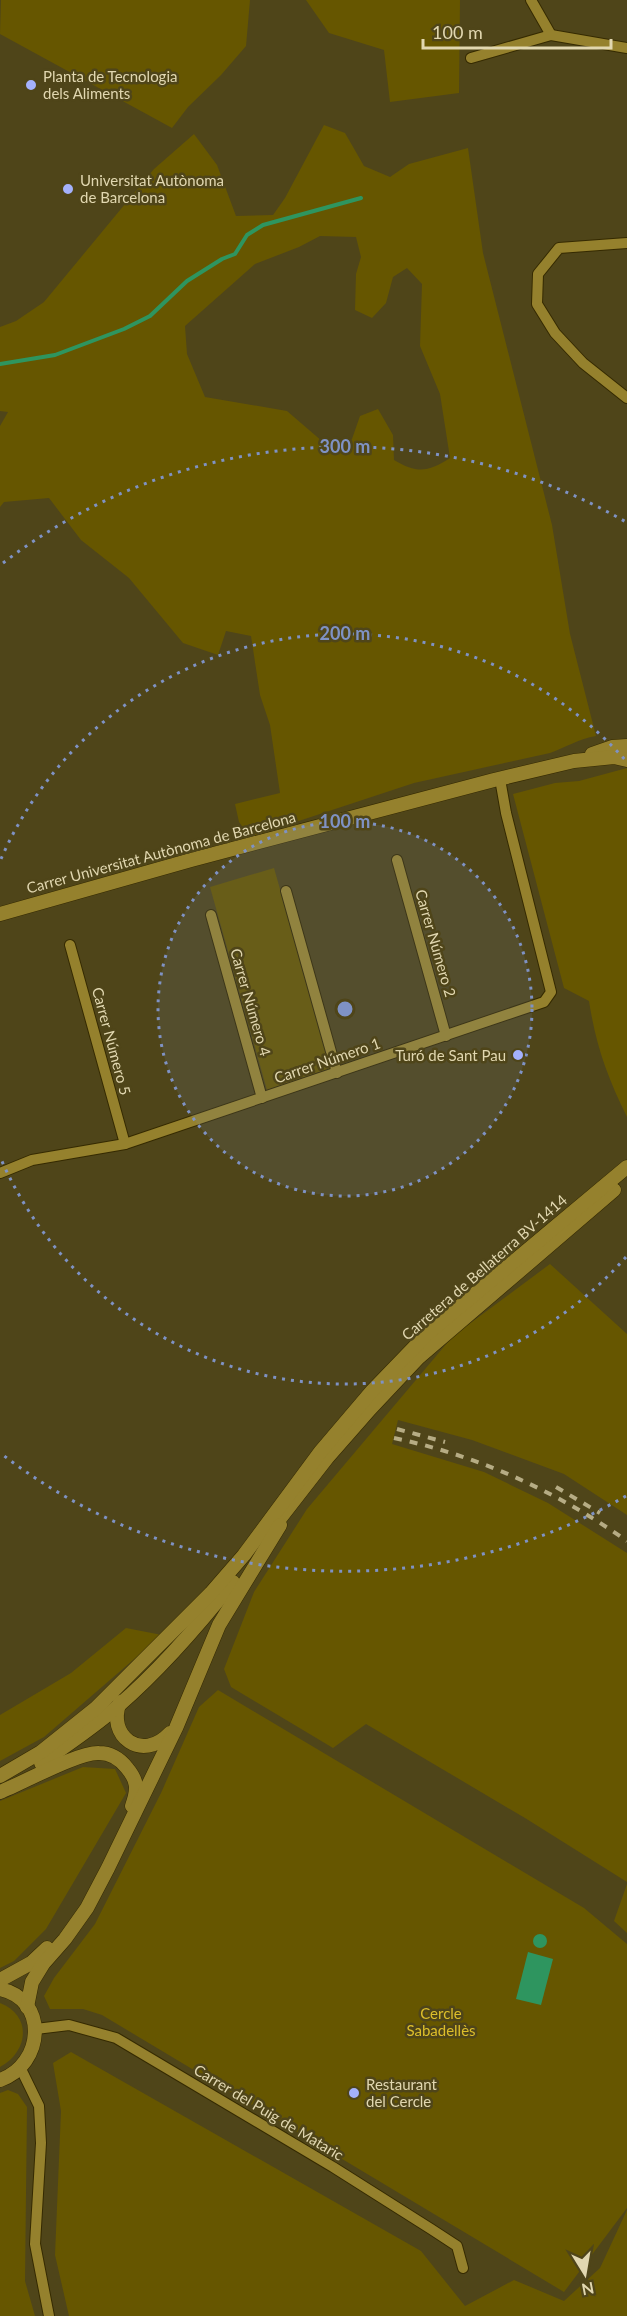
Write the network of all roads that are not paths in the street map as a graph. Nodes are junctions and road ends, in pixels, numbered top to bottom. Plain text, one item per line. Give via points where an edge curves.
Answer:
1 (531, 0) edge
2 (551, 35) junction
3 (627, 48) edge
4 (471, 58) dead end
5 (627, 243) edge
6 (627, 398) edge
7 (627, 746) edge
8 (627, 760) edge
9 (574, 761) junction
10 (500, 779) junction
11 (397, 860) dead end
12 (286, 891) dead end
13 (0, 914) edge
14 (211, 915) dead end
15 (70, 945) dead end
16 (446, 1035) junction
17 (337, 1073) junction
18 (262, 1098) junction
19 (125, 1144) junction
20 (627, 1167) edge
21 (0, 1173) edge
22 (627, 1178) edge
23 (288, 1510) junction
24 (235, 1566) junction
25 (118, 1707) junction
26 (176, 1728) junction
27 (0, 1776) edge
28 (0, 1786) edge
29 (139, 1791) junction
30 (0, 1792) edge
31 (0, 1980) edge
32 (0, 1989) edge
33 (27, 2007) junction
34 (36, 2029) junction
35 (21, 2068) junction
36 (0, 2080) edge
37 (463, 2268) dead end
38 (50, 2316) edge

1 - 2 street
2 - 3 street
2 - 4 street
5 - 6 street via 559,248 538,274 537,304 576,356
7 - 9 street, Carrer Universitat Autònoma de Barcelona via 612,747
8 - 9 street, Carrer Universitat Autònoma de Barcelona via 614,757
9 - 10 street, Carrer Universitat Autònoma de Barcelona
10 - 13 street, Carrer Universitat Autònoma de Barcelona
10 - 16 street, Carrer Número 1 via 551,992 544,1002
11 - 16 street, Carrer Número 2
12 - 17 street
14 - 18 street, Carrer Número 4
15 - 19 street, Carrer Número 5
16 - 17 street, Carrer Número 1
17 - 18 street, Carrer Número 1
18 - 19 street, Carrer Número 1
19 - 21 street, Carrer Número 1 via 32,1160
20 - 24 street, Carretera de Bellaterra BV-1414 via 420,1342 321,1451
22 - 23 street via 418,1359 341,1442
23 - 25 street, Carretera de Bellaterra BV-1414 via 205,1616
23 - 26 street via 219,1625
24 - 25 street, Carretera de Bellaterra BV-1414 via 224,1585 174,1643 124,1690
24 - 27 street, Carretera de Bellaterra BV-1414 via 96,1708 41,1752
25 - 26 street, Carretera de Bellaterra BV-1414 via 117,1723 134,1746 146,1748 163,1741
25 - 28 street, Carretera de Bellaterra BV-1414 via 38,1765
26 - 29 street
29 - 30 street via 119,1758 100,1753 82,1755
29 - 31 street via 81,1905 51,1944 21,1969
29 - 33 street via 87,1908 32,1982
32 - 33 street via 18,1997
33 - 34 street
34 - 35 street via 30,2056
34 - 37 street, Carrer del Puig de Mataric via 69,2025 116,2038 457,2246
35 - 36 street
35 - 38 street via 39,2106 41,2143 35,2244

